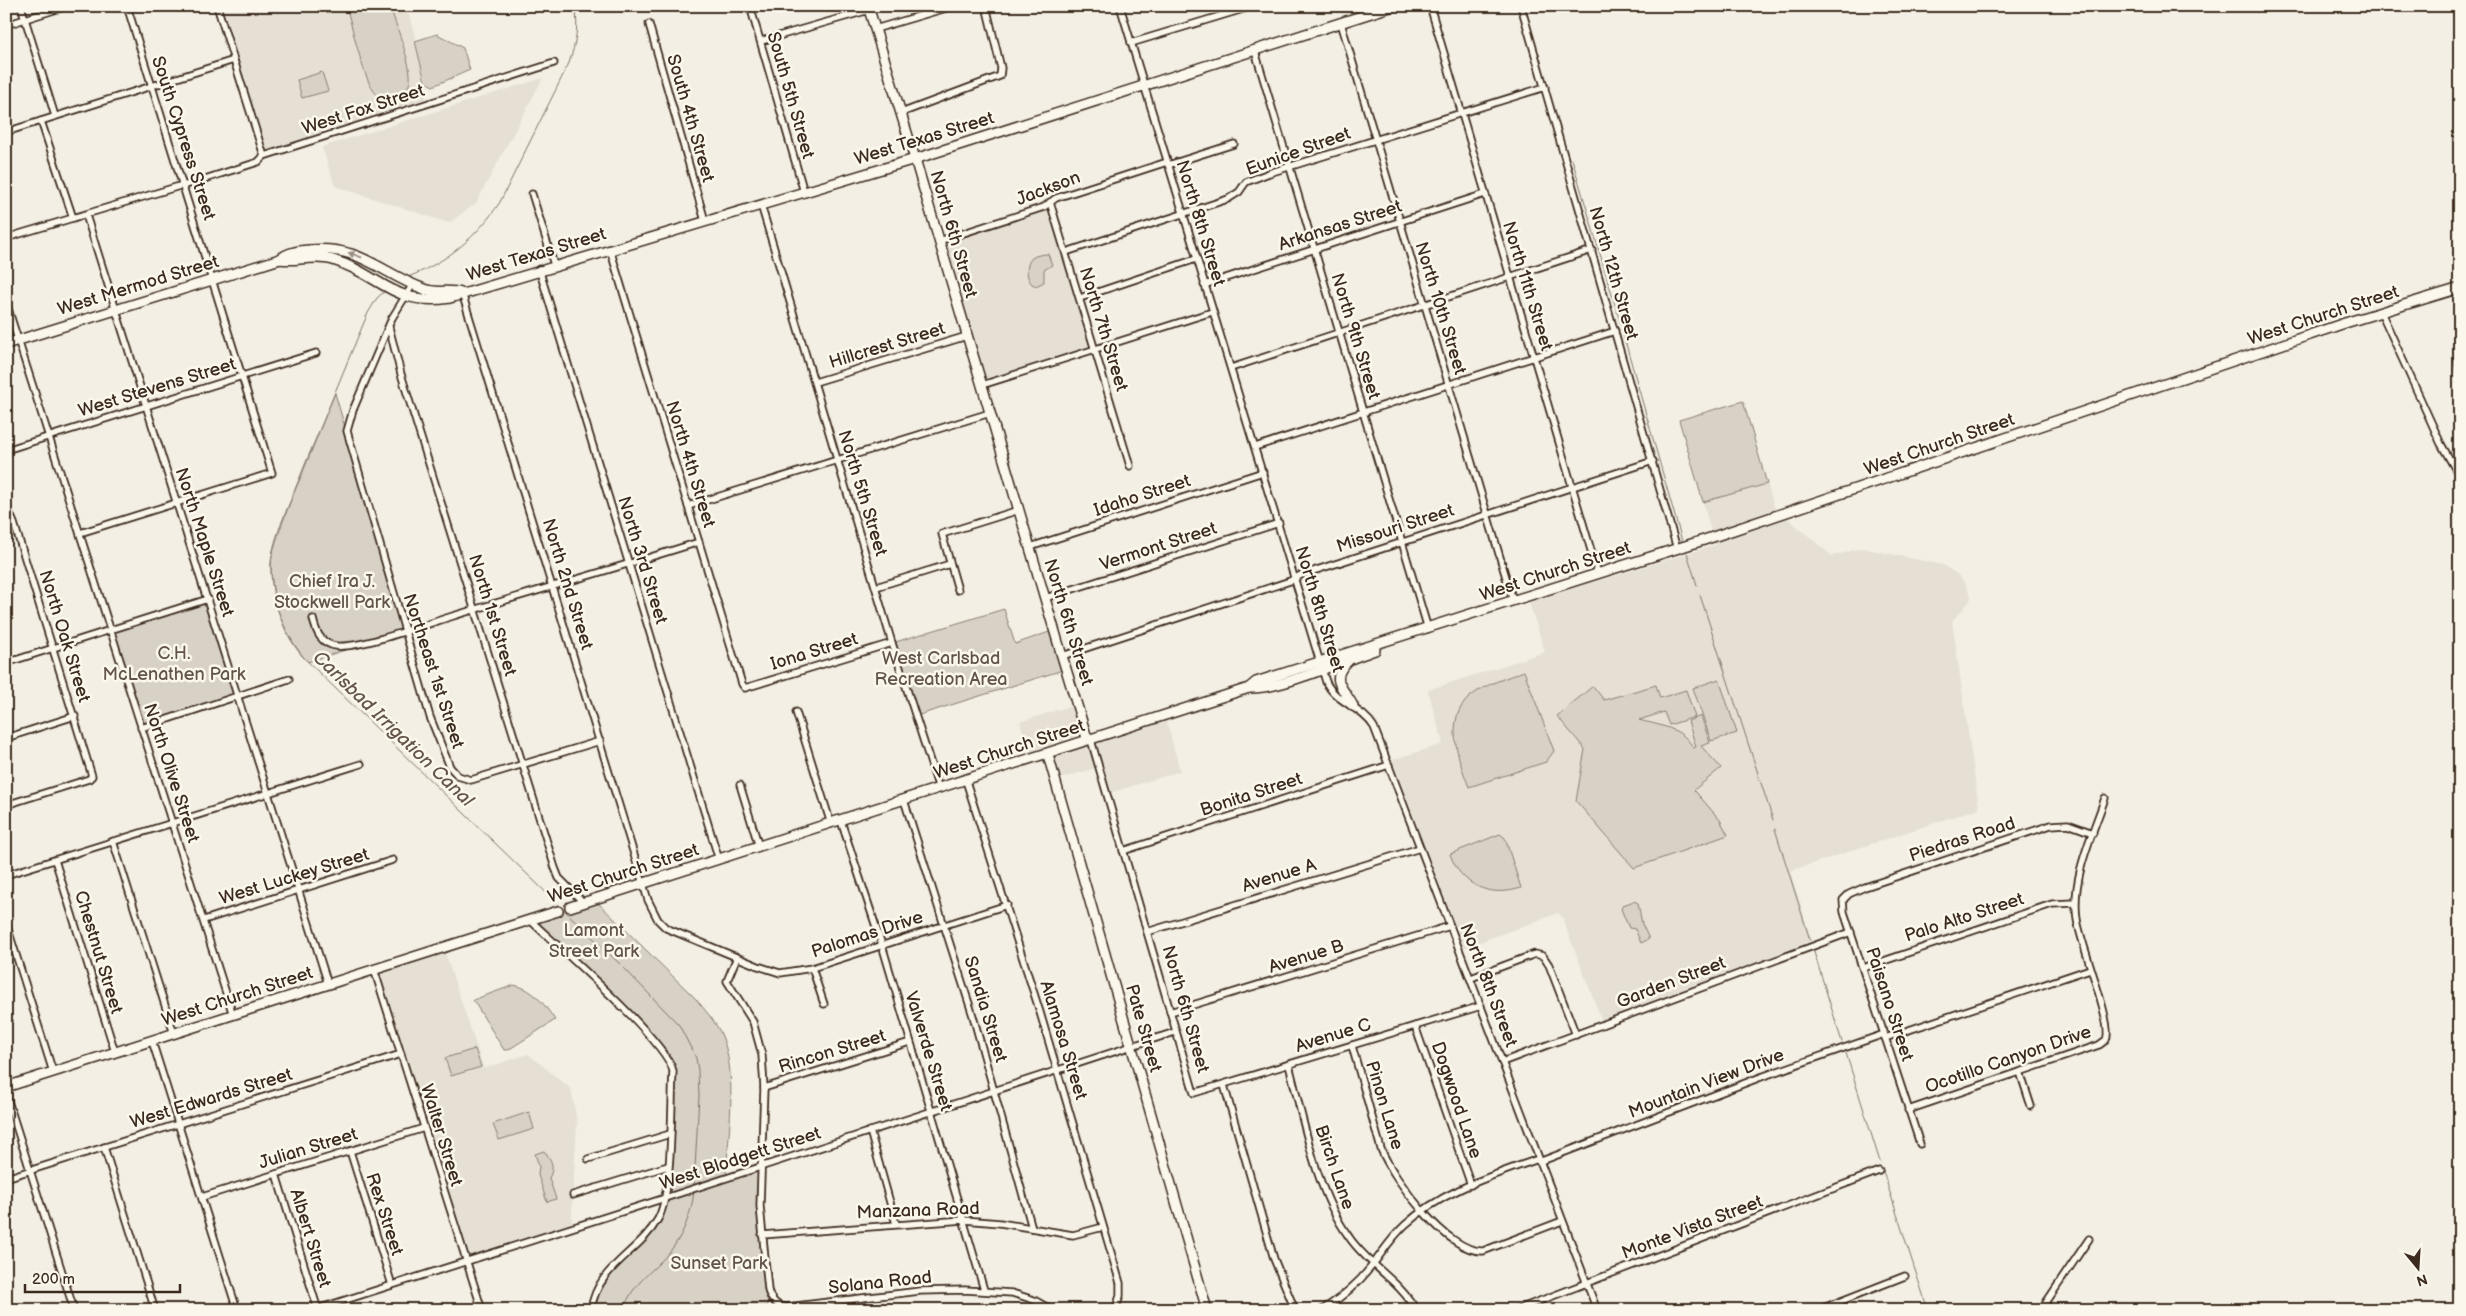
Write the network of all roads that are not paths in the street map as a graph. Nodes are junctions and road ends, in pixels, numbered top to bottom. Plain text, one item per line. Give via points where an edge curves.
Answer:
1 (21, 6) edge
2 (67, 6) edge
3 (127, 6) edge
4 (217, 6) edge
5 (750, 6) edge
6 (953, 6) edge
7 (986, 6) edge
8 (1120, 6) edge
9 (1253, 6) edge
10 (1393, 6) edge
11 (1430, 6) edge
12 (1521, 6) edge
13 (868, 8) edge
14 (25, 20) junction
15 (1341, 23) junction
16 (649, 24) dead end
17 (6, 25) edge
18 (875, 29) junction
19 (761, 42) junction
20 (1131, 42) junction
21 (1255, 51) junction
22 (234, 60) junction
23 (554, 64) dead end
24 (153, 85) junction
25 (1144, 86) junction
26 (1545, 87) junction
27 (901, 113) junction
28 (1461, 113) junction
29 (55, 116) junction
30 (41, 121) junction
31 (6, 132) edge
32 (1376, 140) junction
33 (1234, 144) dead end
34 (264, 156) junction
35 (915, 159) junction
36 (1167, 164) junction
37 (1289, 167) junction
38 (183, 185) junction
39 (804, 192) junction
40 (532, 194) dead end
41 (1485, 194) junction
42 (1050, 202) junction
43 (761, 205) junction
44 (1182, 214) junction
45 (86, 215) junction
46 (73, 218) junction
47 (705, 221) junction
48 (1400, 221) junction
49 (6, 238) edge
50 (939, 241) junction
51 (610, 248) junction
52 (1314, 248) junction
53 (1592, 250) junction
54 (1066, 252) junction
55 (280, 258) junction
56 (1196, 259) junction
57 (554, 265) junction
58 (539, 270) junction
59 (1510, 277) junction
60 (213, 279) junction
61 (412, 284) junction
62 (1204, 285) junction
63 (2460, 288) edge
64 (462, 293) junction
65 (402, 296) junction
66 (1080, 298) junction
67 (6, 302) edge
68 (1425, 304) junction
69 (116, 309) junction
70 (1212, 312) junction
71 (2381, 312) junction
72 (390, 327) junction
73 (1615, 331) junction
74 (1340, 333) junction
75 (967, 336) junction
76 (19, 340) junction
77 (6, 344) edge
78 (1095, 350) junction
79 (316, 353) dead end
80 (1534, 357) junction
81 (2458, 360) dead end
82 (1231, 368) junction
83 (2460, 372) edge
84 (242, 376) junction
85 (815, 382) junction
86 (982, 385) junction
87 (1449, 385) junction
88 (146, 406) junction
89 (1363, 412) junction
90 (990, 414) junction
91 (50, 436) junction
92 (1255, 447) junction
93 (6, 450) edge
94 (838, 460) junction
95 (1653, 461) junction
96 (1130, 466) dead end
97 (1263, 472) junction
98 (2460, 477) edge
99 (1572, 486) junction
100 (177, 503) junction
101 (6, 505) edge
102 (688, 506) junction
103 (1019, 510) junction
104 (1487, 514) junction
105 (1279, 523) junction
106 (80, 533) junction
107 (699, 542) junction
108 (1402, 542) junction
109 (1030, 547) junction
110 (1677, 549) junction
111 (629, 564) junction
112 (950, 564) junction
113 (1598, 574) junction
114 (1295, 578) junction
115 (552, 586) junction
116 (876, 587) junction
117 (958, 590) dead end
118 (1046, 598) junction
119 (208, 599) junction
120 (1513, 602) junction
121 (475, 609) junction
122 (313, 619) dead end
123 (1428, 629) junction
124 (110, 630) junction
125 (404, 631) junction
126 (892, 643) junction
127 (53, 648) junction
128 (1062, 656) junction
129 (1350, 659) junction
130 (6, 662) edge
131 (1321, 665) junction
132 (289, 679) dead end
133 (745, 688) joint
134 (238, 696) junction
135 (1353, 706) junction
136 (796, 712) dead end
137 (75, 716) junction
138 (141, 728) junction
139 (6, 738) edge
140 (1091, 740) junction
141 (600, 741) junction
142 (1048, 755) junction
143 (361, 764) dead end
144 (523, 765) junction
145 (1389, 765) junction
146 (966, 781) junction
147 (740, 785) dead end
148 (939, 789) junction
149 (268, 794) junction
150 (2105, 798) dead end
151 (904, 800) junction
152 (6, 805) edge
153 (841, 821) junction
154 (172, 823) junction
155 (831, 824) junction
156 (2093, 833) junction
157 (113, 841) junction
158 (759, 847) junction
159 (1420, 848) junction
160 (1123, 851) junction
161 (55, 860) junction
162 (392, 860) dead end
163 (719, 860) junction
164 (6, 875) edge
165 (644, 884) junction
166 (298, 889) junction
167 (1844, 900) joint
168 (584, 903) junction
169 (2076, 903) junction
170 (1007, 905) junction
171 (570, 907) joint
172 (558, 911) joint
173 (204, 920) junction
174 (530, 920) junction
175 (6, 923) edge
176 (945, 925) junction
177 (1450, 926) junction
178 (1147, 932) junction
179 (1851, 932) junction
180 (882, 945) junction
181 (736, 956) junction
182 (812, 968) junction
183 (1862, 968) junction
184 (374, 969) junction
185 (2090, 969) junction
186 (1470, 978) junction
187 (328, 984) junction
188 (824, 1004) dead end
189 (1481, 1006) junction
190 (1170, 1012) junction
191 (233, 1015) junction
192 (1415, 1026) junction
193 (1175, 1032) junction
194 (174, 1034) junction
195 (1576, 1035) junction
196 (1884, 1036) junction
197 (152, 1041) junction
198 (910, 1042) junction
199 (1132, 1046) junction
200 (1352, 1046) junction
201 (115, 1052) junction
202 (401, 1054) junction
203 (1502, 1062) junction
204 (1289, 1065) junction
205 (1058, 1070) junction
206 (53, 1072) junction
207 (2020, 1072) junction
208 (1224, 1085) junction
209 (6, 1087) edge
210 (764, 1088) junction
211 (995, 1090) junction
212 (1194, 1093) joint
213 (6, 1094) edge
214 (2031, 1106) dead end
215 (1908, 1110) junction
216 (932, 1111) junction
217 (178, 1124) junction
218 (424, 1128) junction
219 (870, 1131) junction
220 (670, 1134) junction
221 (1920, 1144) dead end
222 (104, 1147) junction
223 (350, 1151) junction
224 (588, 1160) dead end
225 (1539, 1160) junction
226 (668, 1166) junction
227 (761, 1167) junction
228 (30, 1170) junction
229 (1879, 1171) dead end
230 (276, 1174) junction
231 (6, 1178) edge
232 (1471, 1185) junction
233 (572, 1195) dead end
234 (202, 1197) junction
235 (665, 1198) junction
236 (1424, 1210) junction
237 (964, 1220) junction
238 (1562, 1221) junction
239 (896, 1224) junction
240 (1103, 1227) junction
241 (1032, 1228) junction
242 (762, 1235) junction
243 (2089, 1239) dead end
244 (466, 1261) junction
245 (1374, 1263) junction
246 (1905, 1276) dead end
247 (1586, 1283) junction
248 (392, 1285) junction
249 (984, 1290) junction
250 (317, 1309) edge
251 (74, 1310) edge
252 (155, 1310) edge
253 (237, 1310) edge
254 (482, 1310) edge
255 (591, 1310) edge
256 (1052, 1310) edge
257 (1115, 1310) edge
258 (1207, 1310) edge
259 (1295, 1310) edge
260 (1322, 1310) edge
261 (1416, 1310) edge
262 (1516, 1310) edge
263 (1597, 1310) edge
264 (1818, 1310) edge
265 (2041, 1310) edge

1 - 14 street
2 - 14 street
3 - 24 street, South Cypress Street
4 - 22 street
5 - 19 street, South 5th Street
6 - 18 street
7 - 27 street via 1001,68 998,77
8 - 20 street, North 8th Street
9 - 20 street
10 - 15 street, West Texas Street
11 - 28 street, North 11th Street
12 - 26 street, North 12th Street
13 - 18 street, North 6th Street
13 - 19 street
14 - 17 street
14 - 29 street
15 - 21 street, West Texas Street
15 - 32 street, North 10th Street
16 - 47 street, South 4th Street
18 - 27 street, North 6th Street
19 - 39 street, South 5th Street
20 - 25 street, North 8th Street
21 - 25 street, West Texas Street
21 - 37 street, North 9th Street
22 - 24 street
22 - 34 street
23 - 34 street, West Fox Street
24 - 29 street
24 - 38 street, South Cypress Street
25 - 35 street, West Texas Street
25 - 36 street, North 8th Street
26 - 28 street, Eunice Street
26 - 53 street, North 12th Street
27 - 35 street, North 6th Street
28 - 32 street, Eunice Street
28 - 41 street, North 11th Street
29 - 30 street
30 - 31 street
30 - 46 street
32 - 37 street, Eunice Street
32 - 48 street, North 10th Street
33 - 36 street, Jackson
34 - 38 street, West Fox Street via 258,162
35 - 39 street, West Texas Street
35 - 50 street, North 6th Street
36 - 42 street, Jackson
36 - 44 street, North 8th Street
37 - 44 street, Eunice Street via 1246,182 1232,198
37 - 52 street, North 9th Street
38 - 45 street, West Fox Street
38 - 60 street, South Cypress Street
39 - 43 street, West Texas Street
40 - 57 street
41 - 48 street, Arkansas Street
41 - 59 street, North 11th Street
42 - 50 street, Jackson via 1044,207
42 - 54 street, North 7th Street
43 - 47 street, West Texas Street
43 - 85 street, North 5th Street
44 - 54 street, Eunice Street
44 - 56 street, North 8th Street
45 - 46 street, West Fox Street
45 - 69 street, North Maple Street
46 - 49 street, West Fox Street
47 - 51 street, West Texas Street
48 - 52 street, Arkansas Street
48 - 68 street, North 10th Street
50 - 75 street, North 6th Street
51 - 57 street, West Texas Street
51 - 102 street, North 4th Street
52 - 62 street, Arkansas Street
52 - 74 street, North 9th Street
53 - 59 street
53 - 73 street, North 12th Street
54 - 66 street, North 7th Street
55 - 60 street, West Mermod Street
61 -> 55 street, West Texas Street via 371,261 340,251 302,251
55 - 65 street, West Texas Street via 331,259 350,266
56 - 62 street, North 8th Street
56 - 66 street
57 - 58 street, West Texas Street
58 - 64 street, West Texas Street
58 - 111 street, North 3rd Street
59 - 68 street
59 - 80 street, North 11th Street
60 - 69 street, West Mermod Street
60 - 84 street, South Cypress Street
61 - 64 street, West Texas Street via 430,291
61 - 65 street, Northeast 1st Street
62 - 70 street, North 8th Street
63 - 71 street, West Church Street
64 - 65 street, West Texas Street via 438,300
64 - 115 street, North 2nd Street
65 - 72 street, Northeast 1st Street
66 - 78 street, North 7th Street
67 - 76 street, North Olive Street
68 - 74 street
68 - 87 street, North 10th Street
69 - 76 street, West Mermod Street
69 - 88 street, North Maple Street
70 - 78 street
70 - 82 street, North 8th Street
71 - 98 street via 2441,444
71 - 110 street, West Church Street
72 - 121 street, North 1st Street via 399,367
72 - 125 street, Northeast 1st Street via 347,431
73 - 80 street
73 - 95 street, North 12th Street
74 - 82 street
74 - 89 street, North 9th Street
75 - 85 street, Hillcrest Street
75 - 86 street, North 6th Street
76 - 77 street, West Mermod Street
76 - 91 street, North Olive Street
78 - 86 street
78 - 96 street, North 7th Street
79 - 84 street, West Stevens Street
80 - 87 street
80 - 99 street, North 11th Street
81 - 83 street
82 - 92 street, North 8th Street
84 - 88 street, West Stevens Street
84 - 100 street, South Cypress Street via 272,473
85 - 94 street, North 5th Street
86 - 90 street, North 6th Street
87 - 89 street
87 - 104 street, North 10th Street
88 - 91 street, West Stevens Street
88 - 100 street, North Maple Street
89 - 92 street
89 - 108 street, North 9th Street
90 - 94 street
90 - 103 street, North 6th Street
91 - 93 street, West Stevens Street
91 - 106 street, North Olive Street
92 - 97 street, North 8th Street
94 - 102 street
94 - 116 street, North 5th Street
95 - 99 street, Missouri Street
95 - 110 street, North 12th Street
97 - 105 street, North 8th Street
97 - 109 street, Idaho Street
99 - 104 street, Missouri Street
99 - 113 street, North 11th Street
100 - 106 street
100 - 119 street, North Maple Street
101 - 127 street, North Oak Street
102 - 107 street, North 4th Street
103 - 109 street, North 6th Street
103 - 112 street via 944,533 942,536
104 - 108 street, Missouri Street
104 - 120 street, North 10th Street
105 - 114 street, North 8th Street
105 - 118 street, Vermont Street
106 - 124 street, North Olive Street
107 - 111 street
107 - 133 street, North 4th Street
108 - 114 street, Missouri Street
108 - 123 street, North 9th Street
109 - 118 street, North 6th Street
110 - 113 street, West Church Street
111 - 115 street
111 - 163 street, North 3rd Street
112 - 116 street
112 - 117 street
113 - 120 street, West Church Street
114 - 128 street, Missouri Street
114 - 131 street, North 8th Street
115 - 121 street
115 - 141 street, North 2nd Street
116 - 126 street, North 5th Street
118 - 128 street, North 6th Street
119 - 124 street
119 - 134 street, North Maple Street
120 - 123 street, West Church Street
121 - 125 street
121 - 144 street, North 1st Street
122 - 125 street via 321,638 336,646
123 - 129 street, West Church Street via 1420,635
123 - 131 street, West Church Street
124 - 127 street
124 - 138 street, North Olive Street
125 - 144 street, Northeast 1st Street via 430,717 454,772 463,779 471,780
126 - 133 street, Iona Street
126 - 148 street, North 5th Street
127 - 130 street
127 - 137 street, North Oak Street
128 - 140 street, North 6th Street via 1086,735
129 - 131 street, West Church Street
129 - 135 street via 1338,676 1341,688
131 - 135 street, North 8th Street via 1331,690
131 - 140 street, West Church Street via 1258,689 1250,688
132 - 134 street
134 - 138 street
134 - 149 street, North Maple Street
135 - 145 street, North 8th Street via 1372,722
136 - 155 street
137 - 139 street
137 - 152 street, North Oak Street via 92,777
138 - 154 street, North Olive Street
140 - 142 street, West Church Street
140 - 160 street, North 6th Street
141 - 144 street, Northeast 1st Street
141 - 165 street, North 2nd Street
142 - 146 street, West Church Street
142 - 199 street, Pate Street
143 - 149 street
144 - 168 street, North 1st Street via 557,875
145 - 159 street, North 8th Street
145 - 160 street, Bonita Street
146 - 148 street, West Church Street
146 - 170 street, Alamosa Street
147 - 158 street
148 - 151 street, West Church Street
149 - 154 street
149 - 166 street, North Maple Street
150 - 156 street, Ocotillo Canyon Drive
151 - 153 street, West Church Street
151 - 176 street, Sandia Street
153 - 155 street, West Church Street
153 - 180 street, Valverde Street
154 - 157 street
154 - 173 street, North Olive Street
155 - 158 street, West Church Street
156 - 167 street, Piedras Road via 2068,824 2051,825 1865,887
156 - 169 street, Ocotillo Canyon Drive via 2078,879
157 - 161 street
157 - 194 street
158 - 163 street, West Church Street
159 - 177 street, North 8th Street
159 - 178 street, Avenue A
160 - 178 street, North 6th Street
161 - 164 street
161 - 201 street, Chestnut Street
162 - 166 street, West Luckey Street
163 - 165 street, West Church Street
165 - 168 street, West Church Street
165 - 181 street via 652,908 663,926
166 - 173 street, West Luckey Street
166 - 187 street, North Maple Street
167 - 179 street, Paisano Street via 1842,907
168 - 171 street, West Church Street
169 - 183 street, Palo Alto Street via 2052,904
169 - 185 street, Ocotillo Canyon Drive via 2080,937
170 - 176 street, Palomas Drive
170 - 205 street, Alamosa Street
171 - 172 street, West Church Street
172 - 174 street, West Church Street
173 - 191 street, North Olive Street
174 - 184 street, West Church Street
174 - 220 street via 667,1056 673,1071
175 - 206 street
176 - 180 street, Palomas Drive
176 - 211 street, Sandia Street
177 - 186 street, North 8th Street
177 - 190 street, Avenue B
178 - 190 street, North 6th Street
179 - 183 street, Paisano Street
179 - 195 street, Garden Street
180 - 182 street, Palomas Drive
180 - 198 street, Valverde Street
181 - 182 street, Palomas Drive via 780,973
181 - 210 street, Solana Road via 727,981 748,1012 757,1033
182 - 188 street
183 - 196 street, Paisano Street
184 - 187 street, West Church Street
184 - 202 street, Walter Street
185 - 196 street, Mountain View Drive
185 - 207 street, Ocotillo Canyon Drive via 2108,1025 2106,1040
186 - 189 street, North 8th Street
186 - 195 street via 1535,954 1543,956
187 - 191 street, West Church Street
189 - 192 street, Avenue C
189 - 203 street, North 8th Street
190 - 193 street, North 6th Street
191 - 194 street, West Church Street
192 - 200 street, Avenue C
192 - 232 street, Dogwood Lane
193 - 199 street, West Blodgett Street
193 - 212 street, North 6th Street
194 - 197 street, West Church Street
195 - 203 street, Garden Street
196 - 215 street, Paisano Street
196 - 225 street, Mountain View Drive via 1761,1077
197 - 201 street, West Church Street
197 - 217 street
198 - 210 street, Rincon Street
198 - 216 street, Valverde Street
199 - 205 street, West Blodgett Street
199 - 258 street, Pate Street
200 - 204 street, Avenue C
200 - 236 street, Pinon Lane via 1384,1157 1400,1184
201 - 206 street, West Church Street
202 - 217 street, West Edwards Street
202 - 218 street, Walter Street
203 - 225 street, North 8th Street
204 - 208 street, Avenue C
204 - 245 street, Birch Lane via 1331,1208 1349,1238
205 - 211 street, West Blodgett Street
205 - 240 street, Alamosa Street
206 - 209 street, West Church Street
207 - 214 street
207 - 215 street, Ocotillo Canyon Drive
208 - 212 street, Avenue C
208 - 259 street, North 6th Street via 1274,1259
210 - 227 street, Solana Road
211 - 216 street, West Blodgett Street
211 - 241 street, Sandia Street
213 - 228 street
215 - 221 street, Paisano Street
216 - 219 street, West Blodgett Street
216 - 237 street, Valverde Street
217 - 222 street, West Edwards Street
217 - 234 street
218 - 223 street, Julian Street
218 - 244 street, Walter Street
219 - 227 street, West Blodgett Street
219 - 239 street
220 - 224 street
220 - 226 street
222 - 228 street, West Edwards Street
222 - 252 street
223 - 230 street, Julian Street
223 - 248 street, Rex Street
225 - 232 street, Mountain View Drive
225 - 238 street, North 8th Street
226 - 233 street
226 - 235 street
227 - 235 street, West Blodgett Street
227 - 242 street, Solana Road
228 - 231 street, West Edwards Street
228 - 251 street
229 - 247 street, Monte Vista Street
230 - 234 street, Julian Street
230 - 250 street, Albert Street
232 - 236 street, Mountain View Drive
234 - 253 street
235 - 244 street, West Blodgett Street
235 - 255 street via 654,1225 601,1281
236 - 238 street, Pinon Lane via 1454,1242 1476,1251
236 - 245 street, Mountain View Drive via 1397,1234
237 - 239 street, Manzana Road
237 - 241 street, Manzana Road
237 - 249 street, Valverde Street
238 - 247 street, North 8th Street
239 - 242 street, Manzana Road
240 - 241 street, Manzana Road via 1073,1235
240 - 257 street, Alamosa Street via 1121,1291
242 - 249 street, Solana Road via 769,1294 781,1307 920,1291
243 - 265 street
244 - 248 street, West Blodgett Street
244 - 254 street, Walter Street
245 - 260 street, Mountain View Drive via 1343,1296
245 - 261 street, Birch Lane via 1400,1287
246 - 264 street
247 - 262 street, Monte Vista Street
247 - 263 street, North 8th Street
248 - 250 street, West Blodgett Street
249 - 256 street, Solana Road via 1020,1294

